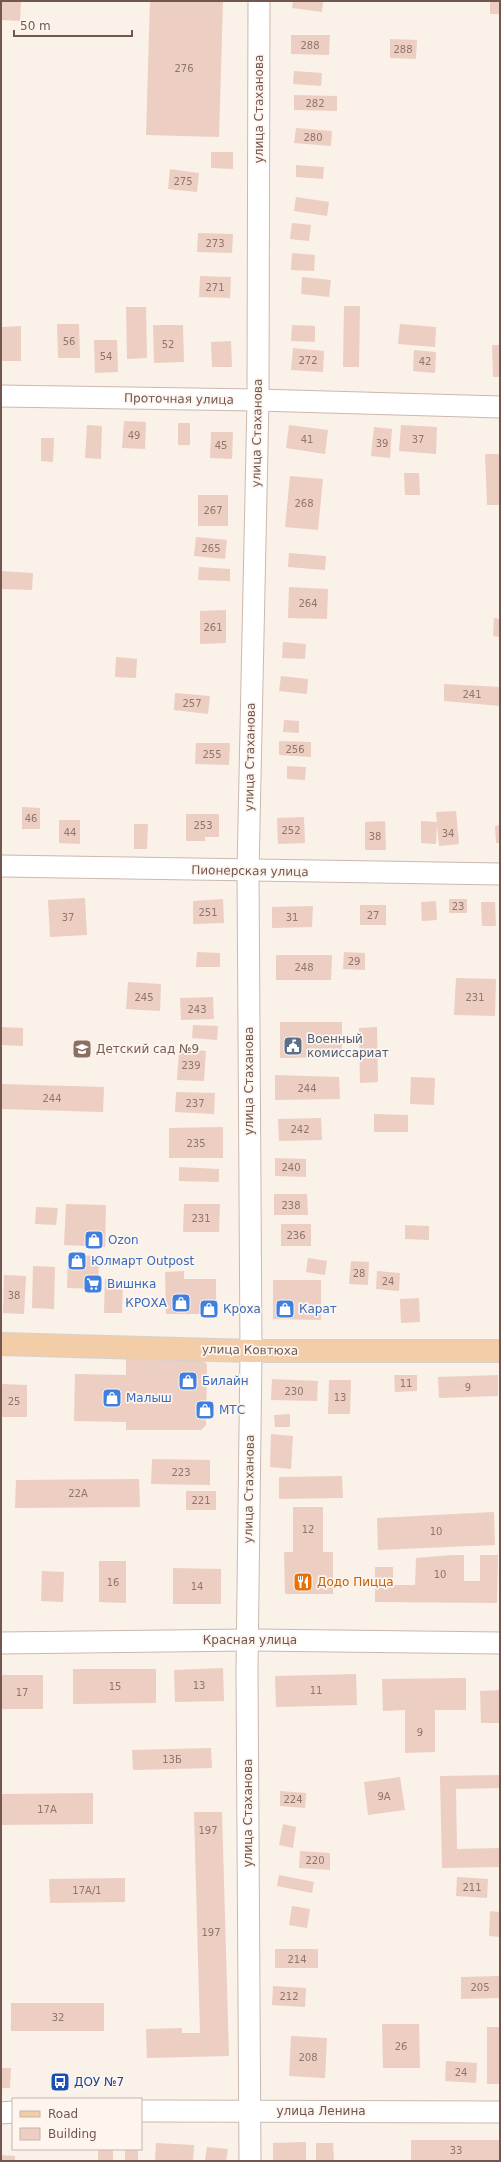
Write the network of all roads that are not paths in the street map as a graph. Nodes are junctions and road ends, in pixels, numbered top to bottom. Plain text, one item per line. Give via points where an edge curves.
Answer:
1 (259, 1) edge
2 (1, 396) edge
3 (258, 400) junction
4 (500, 407) edge
5 (1, 866) edge
6 (248, 871) junction
7 (500, 874) edge
8 (1, 1344) edge
9 (251, 1351) junction
10 (500, 1351) edge
11 (248, 1640) junction
12 (1, 1643) edge
13 (500, 1643) edge
14 (142, 2111) edge
15 (249, 2111) junction
16 (12, 2112) edge
17 (500, 2112) edge
18 (1, 2113) edge
19 (250, 2161) edge

1 - 3 street, улица Стаханова
2 - 3 street, Проточная улица
3 - 4 street, Проточная улица
3 - 6 street, улица Стаханова
5 - 6 street, Пионерская улица
6 - 7 street, Пионерская улица
6 - 9 street, улица Стаханова
8 - 9 main road, улица Ковтюха
9 - 10 main road, улица Ковтюха
9 - 11 street, улица Стаханова
11 - 12 street, Красная улица
11 - 13 street, Красная улица
11 - 15 street, улица Стаханова
14 - 15 street, улица Ленина
15 - 17 street, улица Ленина
15 - 19 street, улица Стаханова
16 - 18 street

